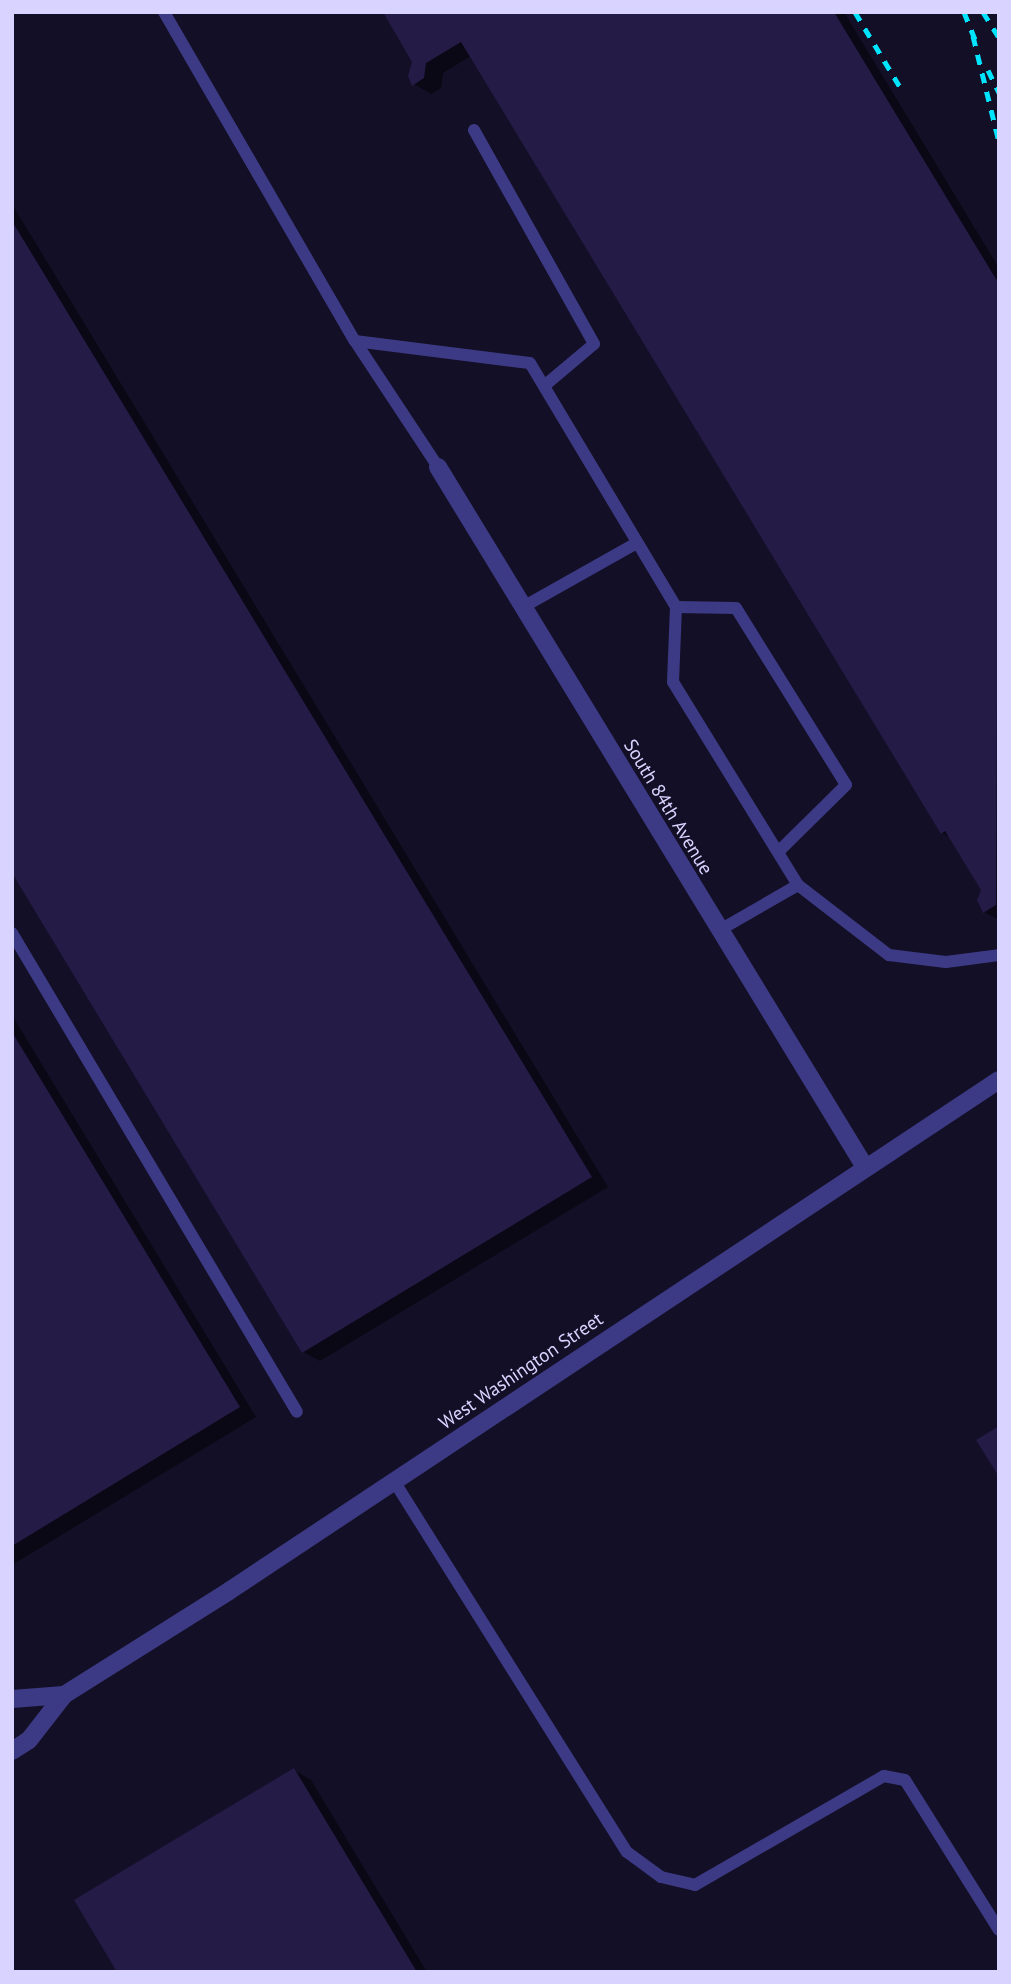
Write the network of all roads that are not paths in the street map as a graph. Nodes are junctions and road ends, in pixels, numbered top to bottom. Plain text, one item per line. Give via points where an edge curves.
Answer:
1 (164, 12) edge
2 (474, 130) dead end
3 (355, 341) junction
4 (544, 386) junction
5 (438, 467) joint
6 (635, 544) junction
7 (523, 607) junction
8 (676, 607) junction
9 (778, 852) junction
10 (798, 884) junction
11 (718, 931) junction
12 (12, 933) edge
13 (999, 955) edge
14 (999, 1080) edge
15 (865, 1167) junction
16 (297, 1412) dead end
17 (394, 1481) junction
18 (64, 1695) junction
19 (12, 1699) edge
20 (12, 1751) edge
21 (999, 1930) edge

1 - 3 lane
2 - 4 lane via 594,344
3 - 4 lane via 530,363
3 - 5 lane
4 - 6 lane
5 - 7 street, South 84th Avenue
6 - 7 lane
6 - 8 lane
7 - 11 street, South 84th Avenue
8 - 9 lane via 673,682
8 - 9 lane via 736,608 846,785
9 - 10 lane
10 - 11 lane
10 - 13 lane via 890,956 946,962
11 - 15 street, South 84th Avenue
12 - 16 lane
14 - 15 street, West Washington Street
15 - 17 street, West Washington Street
17 - 18 street, West Washington Street
17 - 21 lane via 627,1852 661,1877 695,1885 884,1776 905,1780
18 - 19 street, West Washington Street
18 - 20 street, West Washington Street via 29,1740

